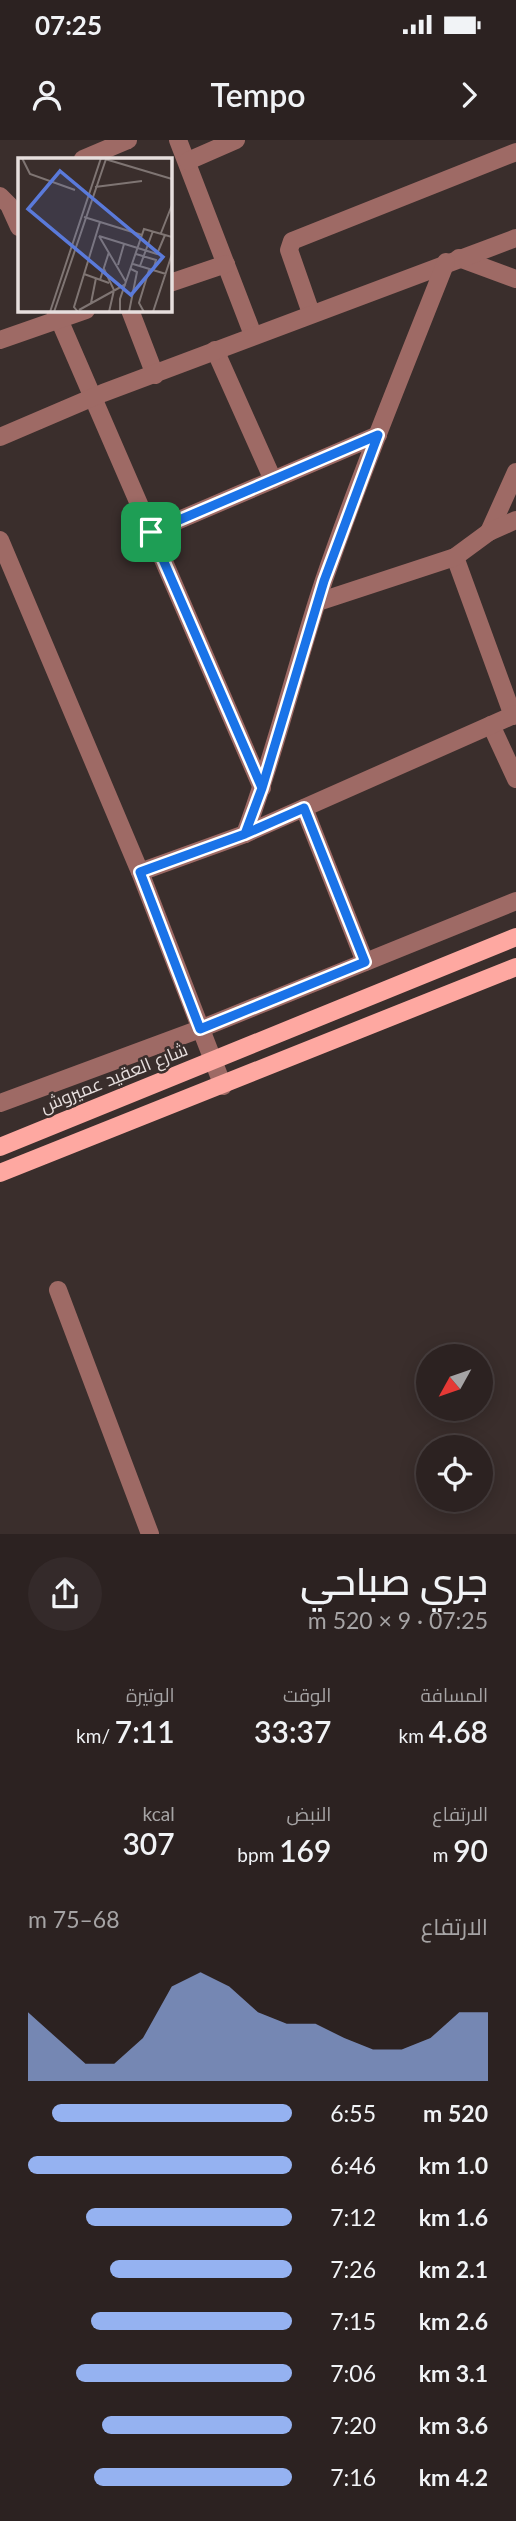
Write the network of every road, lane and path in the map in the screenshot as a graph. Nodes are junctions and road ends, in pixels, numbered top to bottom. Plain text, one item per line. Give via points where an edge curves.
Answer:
1 (128, 140) edge
2 (178, 140) edge
3 (236, 140) edge
4 (516, 152) edge
5 (85, 158) edge
6 (188, 162) junction
7 (0, 196) edge
8 (18, 225) edge
9 (516, 238) edge
10 (453, 260) junction
11 (226, 264) junction
12 (516, 279) edge
13 (172, 282) edge
14 (131, 312) edge
15 (312, 313) junction
16 (57, 314) edge
17 (253, 335) junction
18 (0, 340) edge
19 (215, 351) junction
20 (155, 375) junction
21 (93, 397) junction
22 (378, 435) junction
23 (0, 437) edge
24 (516, 472) edge
25 (273, 480) junction
26 (516, 520) edge
27 (151, 532) junction
28 (489, 532) junction
29 (0, 540) edge
30 (455, 557) junction
31 (318, 602) junction
32 (515, 715) edge
33 (491, 725) junction
34 (516, 779) edge
35 (262, 788) junction
36 (304, 808) junction
37 (245, 834) junction
38 (140, 872) junction
39 (516, 901) edge
40 (516, 937) edge
41 (365, 962) junction
42 (516, 967) edge
43 (200, 1029) junction
44 (213, 1060) junction
45 (223, 1086) junction
46 (0, 1103) edge
47 (0, 1147) edge
48 (0, 1173) edge
49 (58, 1290) dead end
50 (150, 1534) edge

1 - 5 street
2 - 6 street
3 - 6 street
4 - 15 street via 292,241 289,250
6 - 11 street
7 - 8 street
9 - 10 street
10 - 12 street
10 - 15 street
10 - 22 street
11 - 13 street
11 - 17 street
14 - 20 street
15 - 17 street
16 - 18 street
16 - 21 street
17 - 19 street
19 - 20 street
19 - 25 street
20 - 21 street
21 - 23 street
21 - 27 street
22 - 25 street
22 - 31 street
24 - 28 street
25 - 27 street
26 - 28 street
27 - 35 street
28 - 30 street
29 - 38 street
30 - 31 street
30 - 32 street
31 - 35 street
32 - 33 street
33 - 34 street
33 - 36 street
35 - 37 street
36 - 37 street
36 - 41 street
37 - 38 street
38 - 43 street
39 - 41 street
40 - 44 main road, شارع العقيد عميروش
41 - 43 street
42 - 45 main road
43 - 44 street
43 - 46 street
44 - 45 street
44 - 47 main road, شارع العقيد عميروش
45 - 48 main road
49 - 50 street

